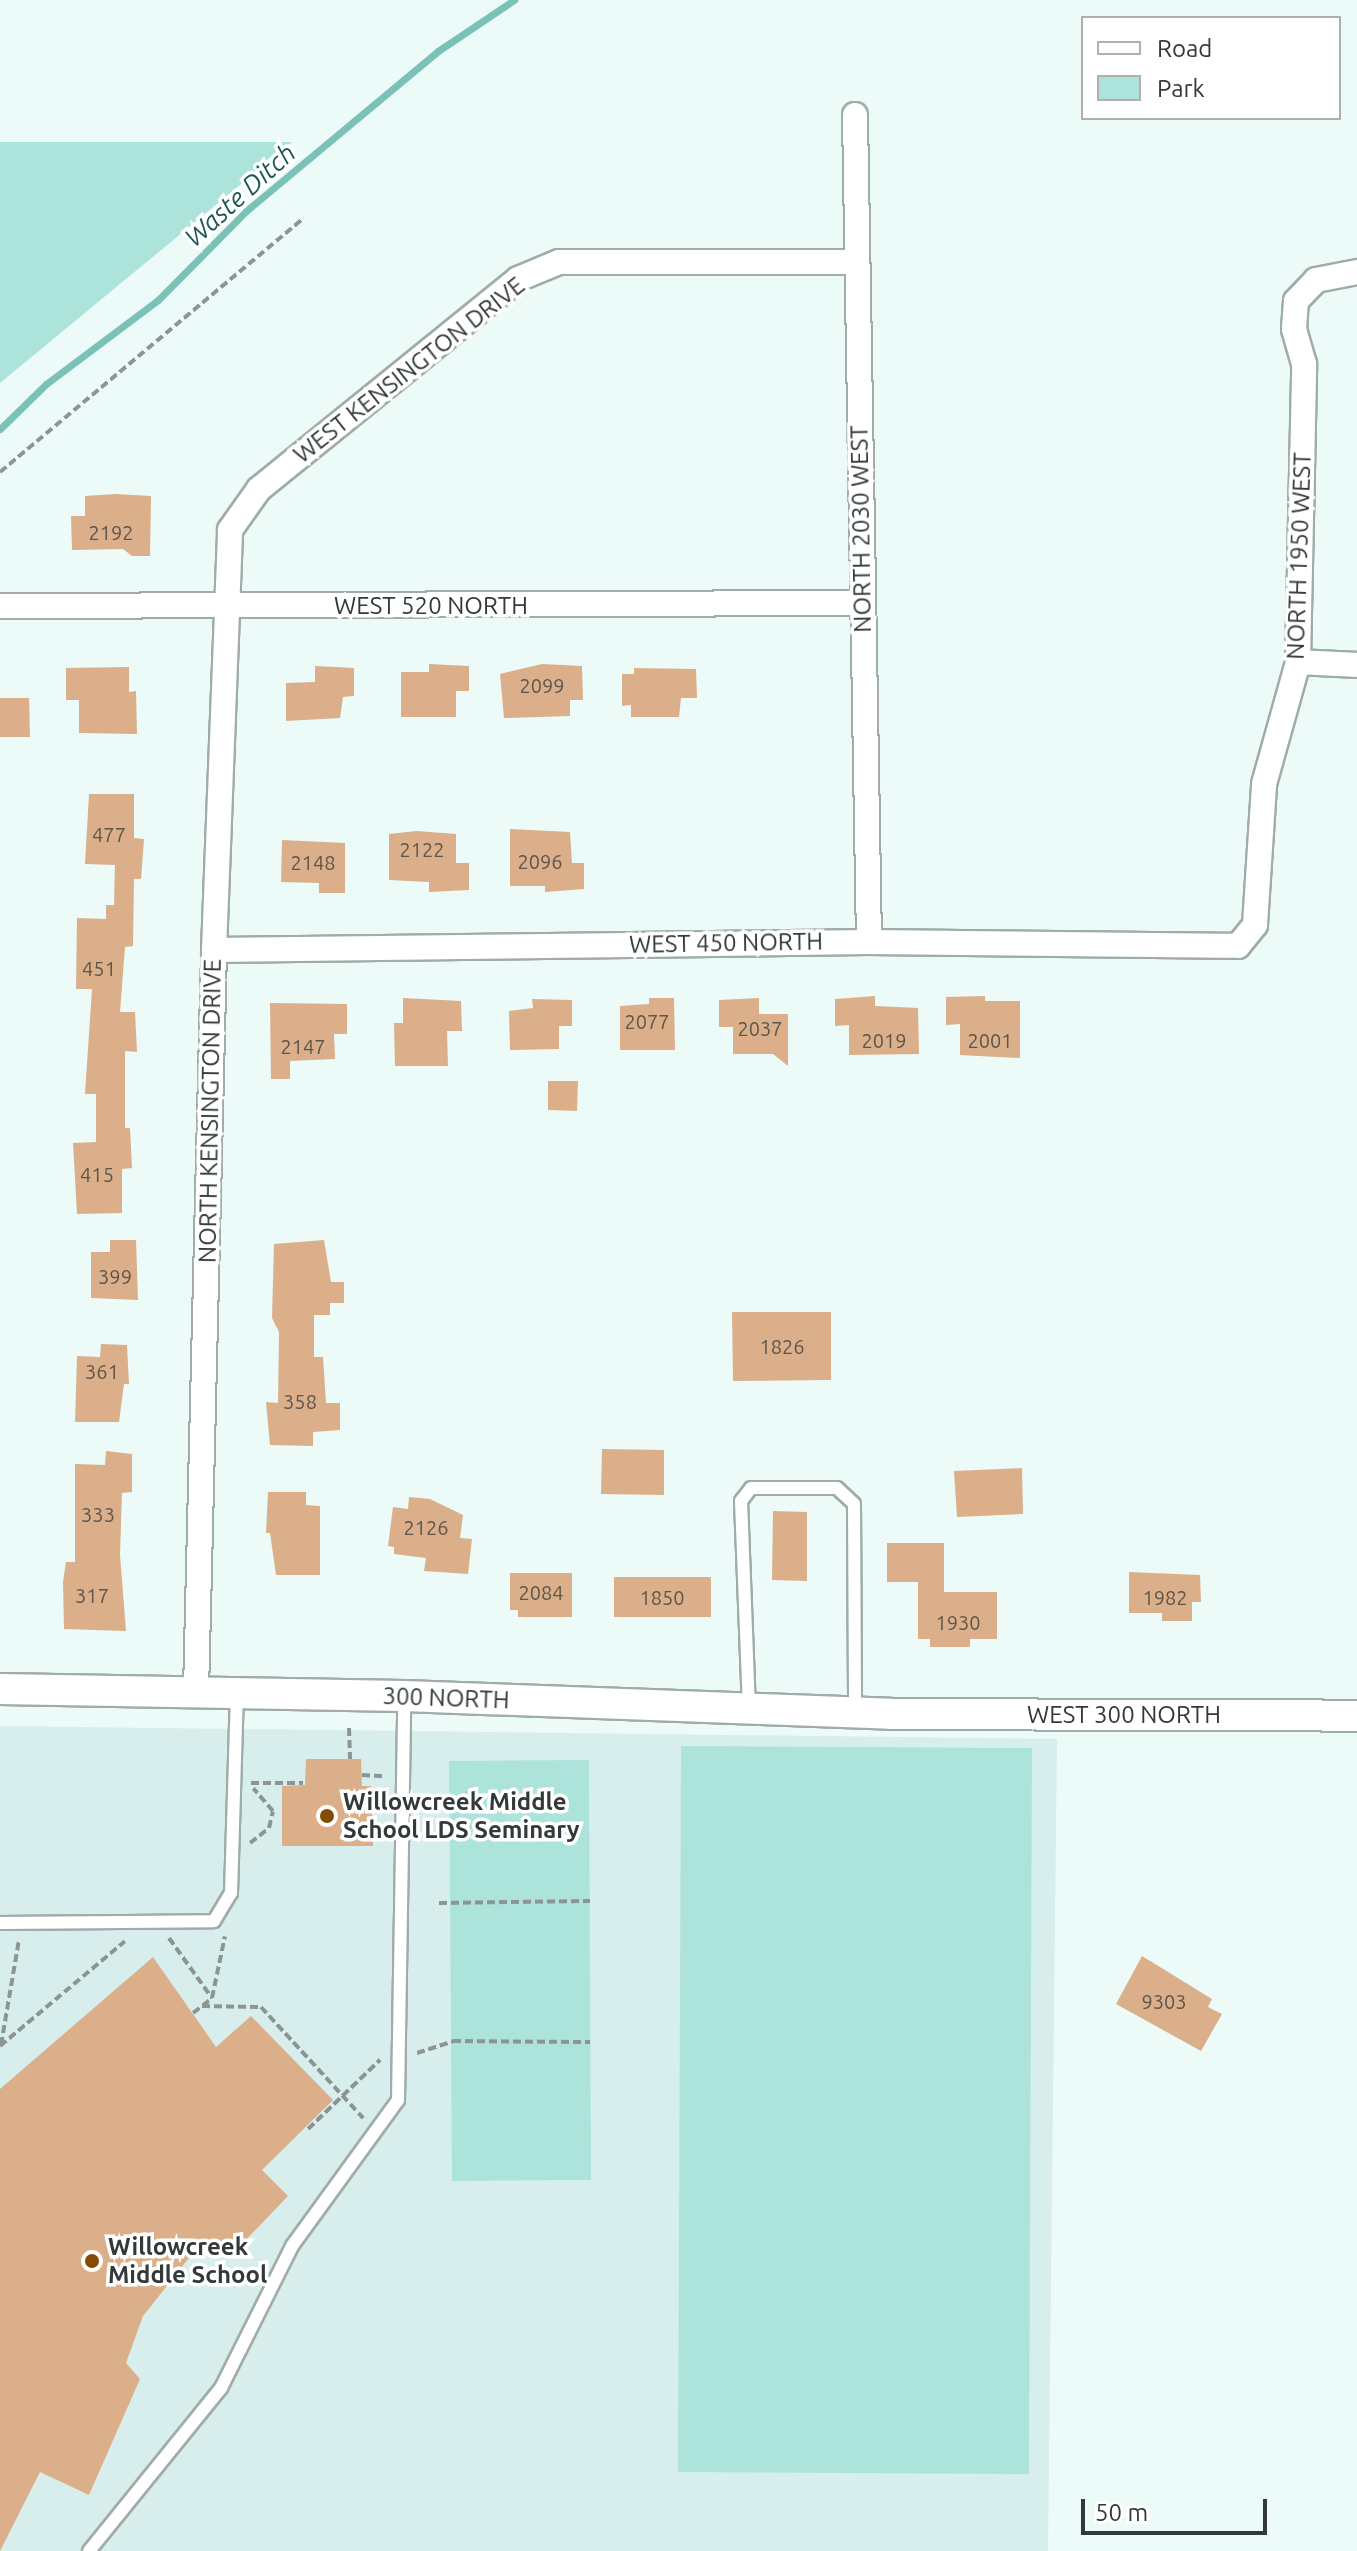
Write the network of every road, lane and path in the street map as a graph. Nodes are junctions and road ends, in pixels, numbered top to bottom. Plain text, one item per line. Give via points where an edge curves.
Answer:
1 (855, 115) dead end
2 (304, 218) dead end
3 (855, 262) junction
4 (1357, 272) edge
5 (0, 472) edge
6 (230, 530) joint
7 (863, 603) junction
8 (0, 606) edge
9 (226, 608) junction
10 (1298, 662) junction
11 (1357, 665) edge
12 (869, 942) junction
13 (1238, 946) joint
14 (214, 950) junction
15 (0, 1689) edge
16 (196, 1692) junction
17 (237, 1694) junction
18 (404, 1696) junction
19 (749, 1709) junction
20 (855, 1712) junction
21 (891, 1714) joint
22 (1357, 1716) edge
23 (349, 1728) dead end
24 (350, 1759) dead end
25 (303, 1783) dead end
26 (248, 1844) dead end
27 (590, 1901) dead end
28 (439, 1903) dead end
29 (228, 1922) dead end
30 (0, 1923) edge
31 (162, 1929) dead end
32 (21, 1930) dead end
33 (128, 1938) dead end
34 (212, 1998) junction
35 (202, 2006) junction
36 (193, 2013) dead end
37 (590, 2042) dead end
38 (1, 2046) edge
39 (391, 2050) dead end
40 (417, 2053) dead end
41 (343, 2095) junction
42 (308, 2129) dead end
43 (375, 2132) junction
44 (89, 2551) edge

1 - 3 street, NORTH 2030 WEST
2 - 5 path
3 - 6 street, WEST KENSINGTON DRIVE via 559,262 518,279 259,489
3 - 7 street, NORTH 2030 WEST
4 - 10 street, NORTH 1950 WEST via 1316,280 1296,301 1294,329 1304,364
6 - 9 street, NORTH KENSINGTON DRIVE
7 - 9 street, WEST 520 NORTH
7 - 12 street, NORTH 2030 WEST
8 - 9 street, WEST 520 NORTH
9 - 14 street, NORTH KENSINGTON DRIVE
10 - 11 street
10 - 13 street, NORTH 1950 WEST via 1264,784 1255,925
12 - 13 street, WEST 450 NORTH
12 - 14 street, WEST 450 NORTH
14 - 16 street, NORTH KENSINGTON DRIVE
15 - 16 street, 300 NORTH
16 - 17 street, 300 NORTH
17 - 18 street, 300 NORTH
17 - 30 lane via 231,1893 214,1921
18 - 19 street, 300 NORTH
18 - 43 lane via 398,2100
19 - 20 street, 300 NORTH
19 - 20 lane via 741,1501 751,1488 837,1488 854,1504
20 - 21 street, 300 NORTH
21 - 22 street, WEST 300 NORTH
23 - 24 path
25 - 26 path via 249,1783 273,1811 269,1828
27 - 28 path
29 - 34 path
31 - 34 path
32 - 38 path
33 - 38 path
34 - 35 path
35 - 36 path
35 - 41 path via 261,2007
37 - 40 path via 453,2041
39 - 41 path
41 - 42 path
41 - 43 path
43 - 44 lane via 292,2246 221,2388

